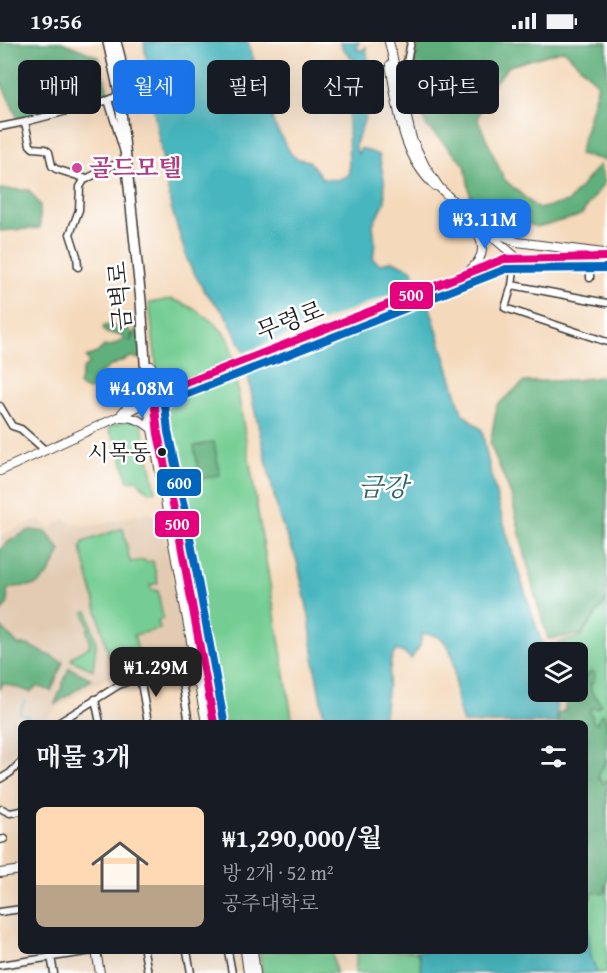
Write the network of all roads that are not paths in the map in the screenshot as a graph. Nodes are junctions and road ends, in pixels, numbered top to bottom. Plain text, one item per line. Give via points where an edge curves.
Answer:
1 (108, 42) edge
2 (116, 42) edge
3 (388, 42) edge
4 (411, 42) edge
5 (407, 60) edge
6 (113, 65) edge
7 (396, 71) edge
8 (113, 98) edge
9 (108, 100) junction
10 (121, 114) edge
11 (406, 114) edge
12 (25, 122) junction
13 (0, 127) edge
14 (126, 159) junction
15 (87, 179) junction
16 (439, 187) junction
17 (472, 220) junction
18 (607, 255) edge
19 (516, 257) junction
20 (590, 258) junction
21 (78, 267) dead end
22 (462, 274) junction
23 (590, 278) dead end
24 (512, 285) junction
25 (607, 303) edge
26 (607, 342) edge
27 (150, 373) junction
28 (175, 387) junction
29 (151, 401) junction
30 (0, 406) edge
31 (118, 417) junction
32 (155, 431) junction
33 (45, 450) junction
34 (0, 471) edge
35 (193, 645) junction
36 (200, 665) junction
37 (178, 670) junction
38 (140, 677) junction
39 (200, 684) junction
40 (95, 699) junction
41 (64, 720) edge
42 (99, 720) edge
43 (147, 720) edge
44 (188, 720) edge
45 (206, 720) edge
46 (213, 720) edge
47 (18, 765) edge
48 (0, 779) edge
49 (2, 809) dead end
50 (18, 812) edge
51 (18, 870) edge
52 (0, 873) edge
53 (18, 909) edge
54 (0, 912) edge
55 (51, 954) edge
56 (95, 954) edge
57 (145, 954) edge
58 (187, 954) edge
59 (229, 954) edge
60 (245, 954) edge
61 (253, 954) edge
62 (1, 965) edge
63 (4, 973) edge
64 (54, 973) edge
65 (100, 973) edge
66 (148, 973) edge
67 (190, 973) edge
68 (232, 973) edge
69 (248, 973) edge
70 (256, 973) edge

1 - 6 highway, 금벽로
2 - 27 highway, 금벽로
3 - 7 main road
3 - 16 main road via 406,142 427,179
4 - 5 street
8 - 9 street
9 - 12 street
9 - 14 street
10 - 14 highway, 금벽로
11 - 16 main road via 412,139
12 - 13 street
12 - 15 street via 30,145 49,152 52,166
14 - 15 street
14 - 27 highway, 금벽로
15 - 21 street via 80,187 79,210 70,234
16 - 17 main road
17 - 18 main road via 517,242
17 - 19 main road
17 - 22 main road via 484,248 474,267
18 - 20 main road, 무령로
19 - 20 main road, 무령로
19 - 22 main road, 무령로
19 - 24 street
20 - 23 street
22 - 28 main road, 무령로
24 - 25 street
24 - 26 street via 505,308
27 - 28 main road
27 - 29 main road, 금벽로
27 - 31 main road
28 - 29 main road, 무령로
28 - 32 main road
29 - 31 main road, 무령로
29 - 32 main road, 금벽로
30 - 33 street via 12,426
31 - 32 main road via 140,420
31 - 33 main road, 무령로
32 - 35 main road, 금벽로
32 - 36 main road, 금벽로 via 175,509
33 - 34 main road, 무령로
35 - 36 main road, 금벽로
35 - 37 main road via 190,661
36 - 37 street
36 - 39 main road, 금벽로
36 - 46 main road, 금벽로
37 - 38 street
37 - 39 main road
37 - 44 street
38 - 40 street
38 - 43 street
39 - 45 main road, 금벽로
40 - 41 street
40 - 42 street
47 - 48 street
49 - 50 street
51 - 52 main road
53 - 54 street
55 - 62 street
55 - 64 street
56 - 65 main road
57 - 66 street
58 - 67 street
59 - 68 street
60 - 69 main road
61 - 70 main road
62 - 63 street

